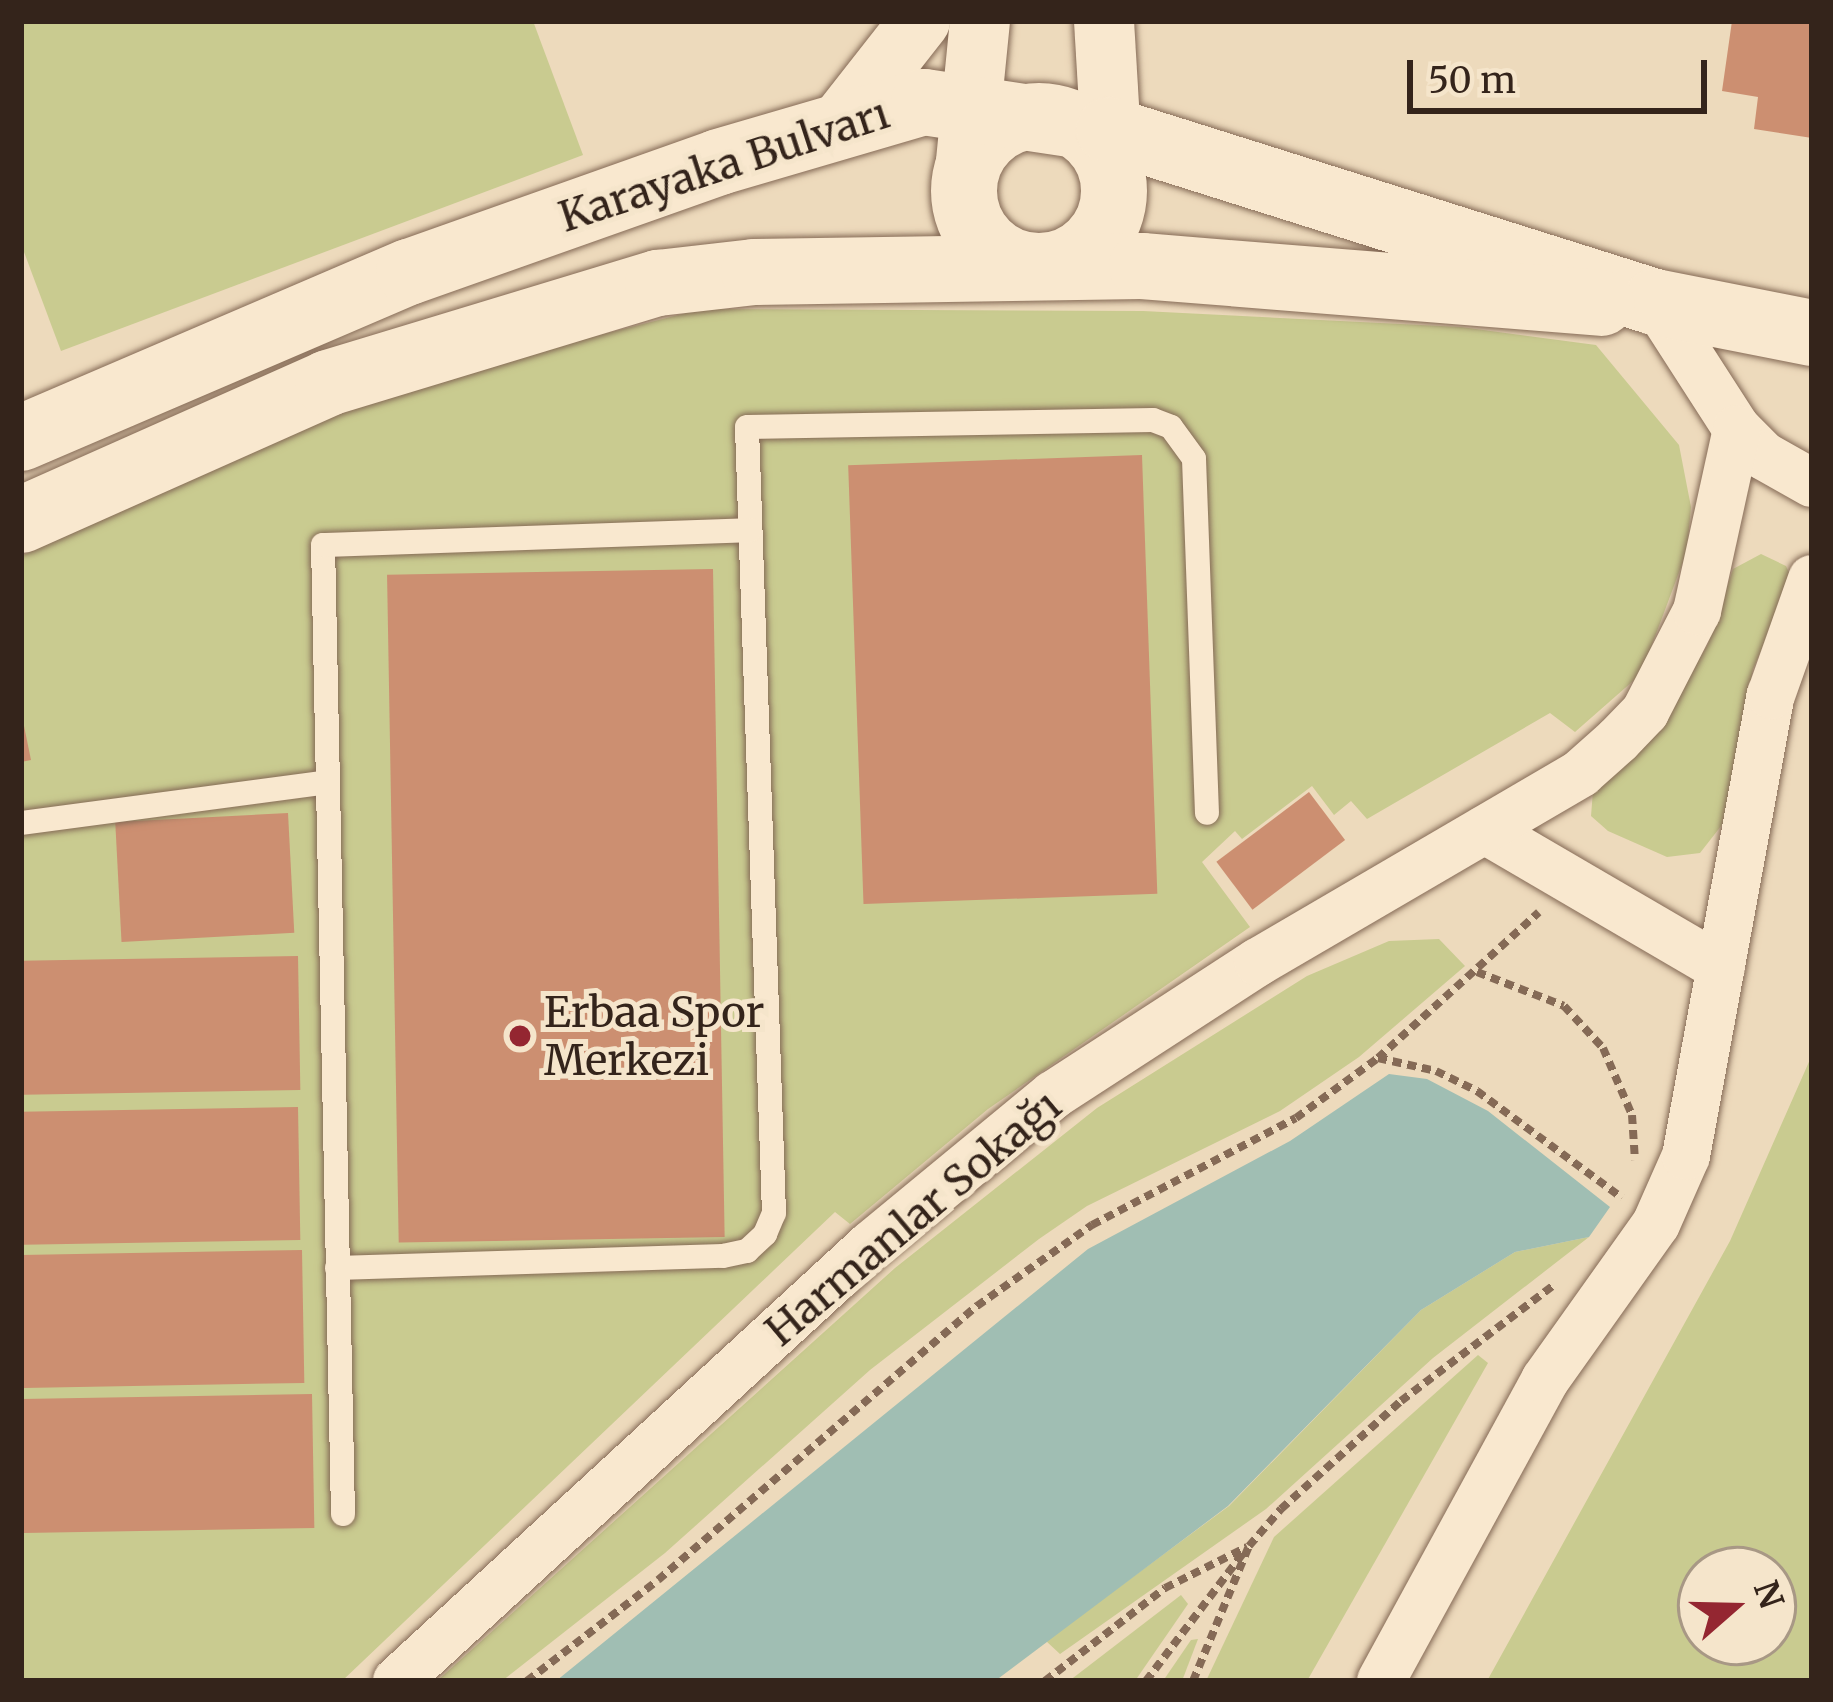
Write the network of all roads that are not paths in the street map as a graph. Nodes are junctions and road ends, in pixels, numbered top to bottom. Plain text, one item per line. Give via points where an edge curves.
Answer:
1 (920, 21) edge
2 (980, 21) edge
3 (1104, 21) edge
4 (1116, 21) edge
5 (974, 106) junction
6 (840, 123) junction
7 (1110, 145) junction
8 (964, 181) junction
9 (1036, 266) junction
10 (1654, 302) junction
11 (1812, 333) edge
12 (1737, 429) junction
13 (21, 437) edge
14 (1812, 483) edge
15 (21, 520) edge
16 (750, 530) junction
17 (1812, 580) edge
18 (327, 782) junction
19 (1207, 813) dead end
20 (21, 823) edge
21 (1485, 830) junction
22 (1720, 968) junction
23 (337, 1268) junction
24 (343, 1514) dead end
25 (397, 1681) edge
26 (1381, 1681) edge

1 - 6 street
2 - 5 street
3 - 7 street
4 - 7 street
5 - 6 main road, Karayaka Bulvarı via 924,102
5 - 7 main road, Karayaka Bulvarı
5 - 8 street
6 - 13 main road, Karayaka Bulvarı via 409,272
7 - 8 main road via 997,129
7 - 9 main road via 1106,225 1072,259
7 - 10 main road, Karayaka Bulvarı
8 - 9 main road via 981,239 1000,256
9 - 10 main road, Karayaka Bulvarı via 1164,267 1557,304
9 - 15 main road, Karayaka Bulvarı via 754,272 573,304 328,383
10 - 11 main road, Karayaka Bulvarı
10 - 12 street
12 - 14 street via 1764,456
12 - 21 street, Harmanlar Sokağı via 1697,611 1645,712 1581,773
16 - 18 lane via 322,544
16 - 19 lane via 747,428 1153,420 1171,427 1194,459
16 - 23 lane via 774,1213 766,1234 722,1256
17 - 22 street via 1771,695
18 - 20 lane
18 - 23 lane
21 - 22 street
21 - 25 street, Harmanlar Sokağı via 1177,1013 987,1147
22 - 26 street via 1702,1093
23 - 24 lane

